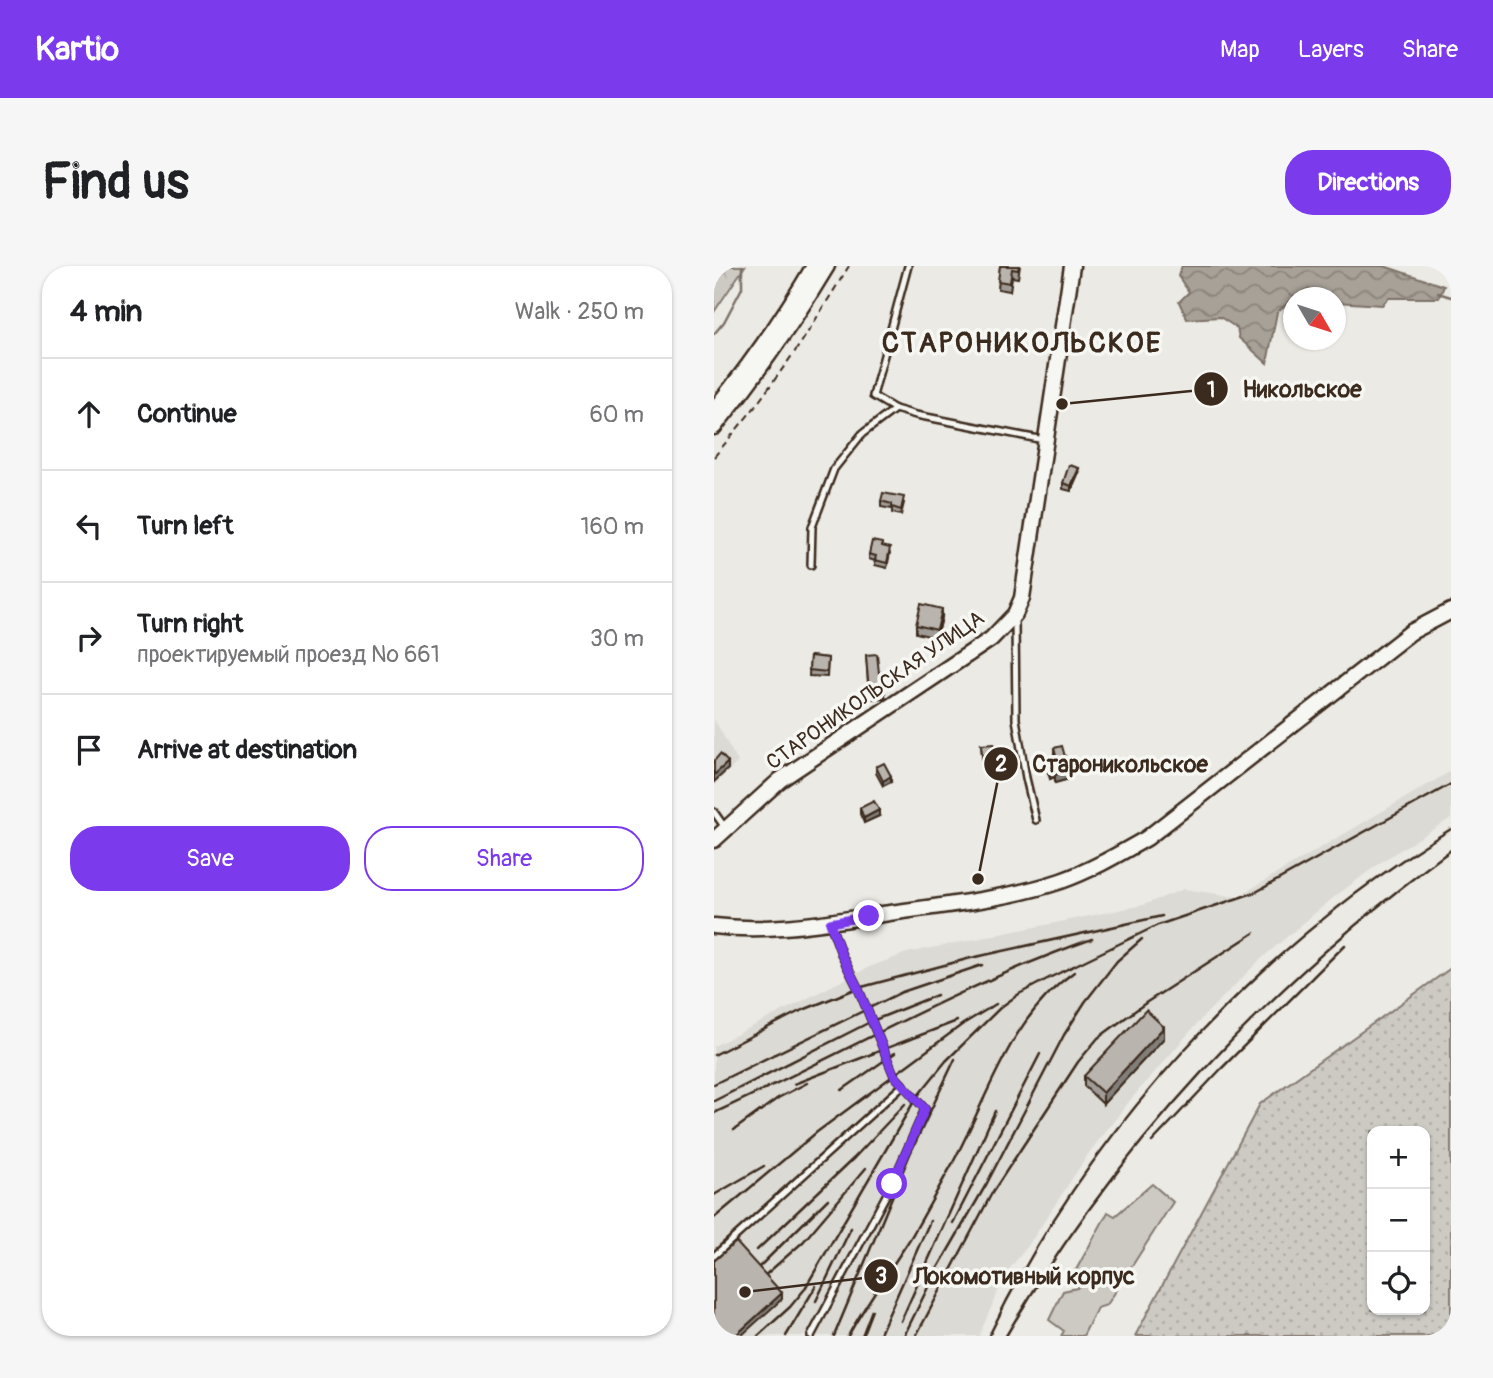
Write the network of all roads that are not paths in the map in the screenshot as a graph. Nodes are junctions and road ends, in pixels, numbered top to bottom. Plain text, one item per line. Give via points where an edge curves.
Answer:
1 (814, 266) edge
2 (827, 266) edge
3 (908, 266) edge
4 (1072, 266) edge
5 (895, 409) junction
6 (714, 410) edge
7 (714, 427) edge
8 (1047, 440) junction
9 (811, 565) dead end
10 (1451, 611) edge
11 (1014, 614) junction
12 (714, 812) edge
13 (1036, 820) dead end
14 (726, 829) junction
15 (714, 840) edge
16 (830, 923) junction
17 (714, 926) edge
18 (902, 1086) junction
19 (714, 1256) edge
20 (811, 1336) edge

1 - 6 main road via 752,362
2 - 7 main road via 796,318
3 - 5 lane via 873,396
4 - 8 main road, СТАРОНИКОЛЬСКАЯ УЛИЦА
5 - 8 lane
5 - 9 lane via 862,434 834,469 812,527
8 - 11 main road, СТАРОНИКОЛЬСКАЯ УЛИЦА via 1022,598
10 - 16 main road via 1411,632 1147,838 1110,860 1015,893
11 - 13 lane via 1016,719
11 - 14 main road, СТАРОНИКОЛЬСКАЯ УЛИЦА via 972,654 780,780
12 - 14 lane
14 - 15 main road, СТАРОНИКОЛЬСКАЯ УЛИЦА
16 - 17 main road via 753,929
16 - 18 lane
18 - 19 lane
18 - 20 lane via 925,1109 892,1184

